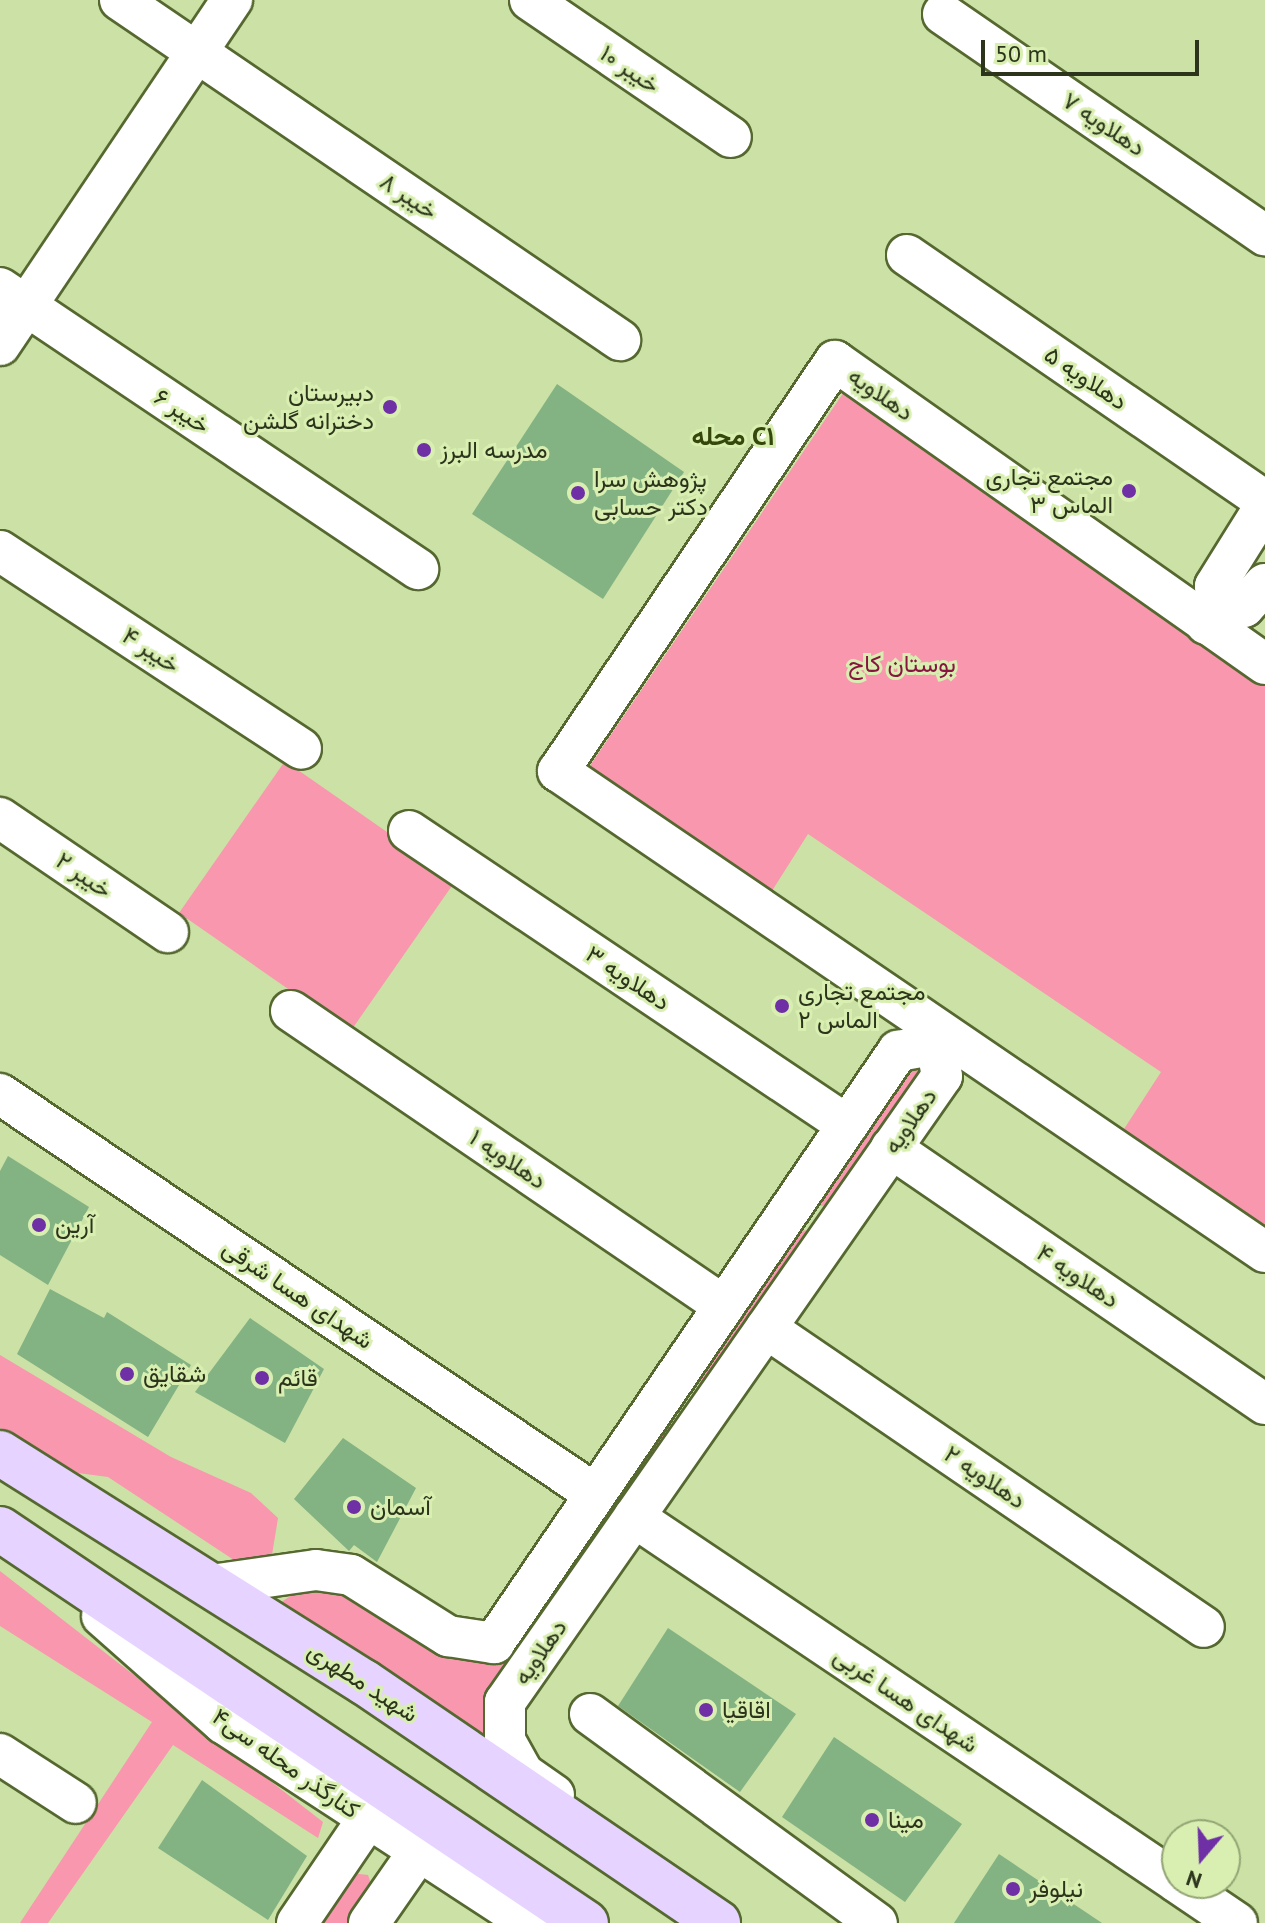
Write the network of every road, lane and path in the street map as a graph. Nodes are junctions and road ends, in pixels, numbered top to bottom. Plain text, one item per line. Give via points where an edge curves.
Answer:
1 (120, 0) edge
2 (232, 0) edge
3 (530, 0) edge
4 (943, 14) dead end
5 (198, 53) junction
6 (731, 137) dead end
7 (1265, 235) edge
8 (907, 255) dead end
9 (13, 297) edge
10 (620, 340) dead end
11 (0, 345) edge
12 (1265, 503) edge
13 (0, 551) edge
14 (418, 569) dead end
15 (1265, 584) edge
16 (1212, 614) junction
17 (1265, 664) edge
18 (301, 749) dead end
19 (0, 818) edge
20 (409, 831) dead end
21 (168, 932) dead end
22 (291, 1011) dead end
23 (940, 1037) junction
24 (0, 1094) edge
25 (847, 1125) junction
26 (891, 1148) junction
27 (791, 1208) junction
28 (830, 1236) junction
29 (1265, 1252) edge
30 (724, 1306) junction
31 (766, 1328) junction
32 (665, 1392) junction
33 (1265, 1404) edge
34 (700, 1418) junction
35 (0, 1453) edge
36 (595, 1494) junction
37 (634, 1517) junction
38 (0, 1529) edge
39 (66, 1573) junction
40 (536, 1582) junction
41 (211, 1585) junction
42 (570, 1609) junction
43 (1204, 1627) dead end
44 (590, 1714) dead end
45 (0, 1754) edge
46 (76, 1803) dead end
47 (367, 1820) junction
48 (417, 1854) junction
49 (340, 1860) junction
50 (1161, 1872) edge
51 (1201, 1899) edge
52 (378, 1910) edge
53 (297, 1923) edge
54 (530, 1923) edge
55 (586, 1923) edge
56 (718, 1923) edge
57 (742, 1923) edge
58 (877, 1923) edge
59 (1237, 1923) edge

1 - 5 street, خیبر ۸
2 - 5 street
3 - 6 street, خیبر ۱۰
4 - 7 street, دهلاویه ۷
5 - 9 street
5 - 10 street, خیبر ۸
8 - 12 street, دهلاویه ۵
9 - 11 street
9 - 14 street, خیبر ۶
12 - 16 street via 1215,586
13 - 18 street, خیبر ۴
15 - 16 street via 1244,607
16 - 17 street, دهلاویه
16 - 23 street, دهلاویه via 835,361 558,771
19 - 21 street, خیبر ۲
20 - 25 street, دهلاویه ۳
22 - 30 street, دهلاویه ۱
23 - 25 street, دهلاویه via 898,1051
23 - 26 street, دهلاویه via 942,1076
23 - 29 street, دهلاویه
24 - 36 street, شهدای هسا شرقی
25 - 27 street, دهلاویه
26 - 28 street, دهلاویه
26 - 33 street, دهلاویه ۴
27 - 28 street
27 - 30 street, دهلاویه
28 - 31 street, دهلاویه
30 - 32 street, دهلاویه
31 - 34 street, دهلاویه
31 - 43 street, دهلاویه ۲
32 - 34 street
32 - 36 street, دهلاویه
34 - 37 street, دهلاویه
35 - 41 main road, شهید مطهری
36 - 40 street, دهلاویه
37 - 42 street, دهلاویه
37 - 50 street, شهدای هسا غربی
38 - 39 main road
39 - 47 street, کنارگذر محله سی۴ via 98,1612 223,1723
39 - 55 main road
40 - 41 street, دهلاویه via 494,1643 448,1636 351,1575 316,1570
40 - 42 street
41 - 56 main road, شهید مطهری
42 - 57 street, دهلاویه via 505,1702 505,1741 523,1773
44 - 58 street
45 - 46 street
47 - 48 street, کنارگذر محله سی۴
47 - 49 street
48 - 52 street
48 - 54 street, کنارگذر محله سی۴
49 - 52 street via 372,1865
49 - 53 street
51 - 59 street, شهدای هسا غربی

